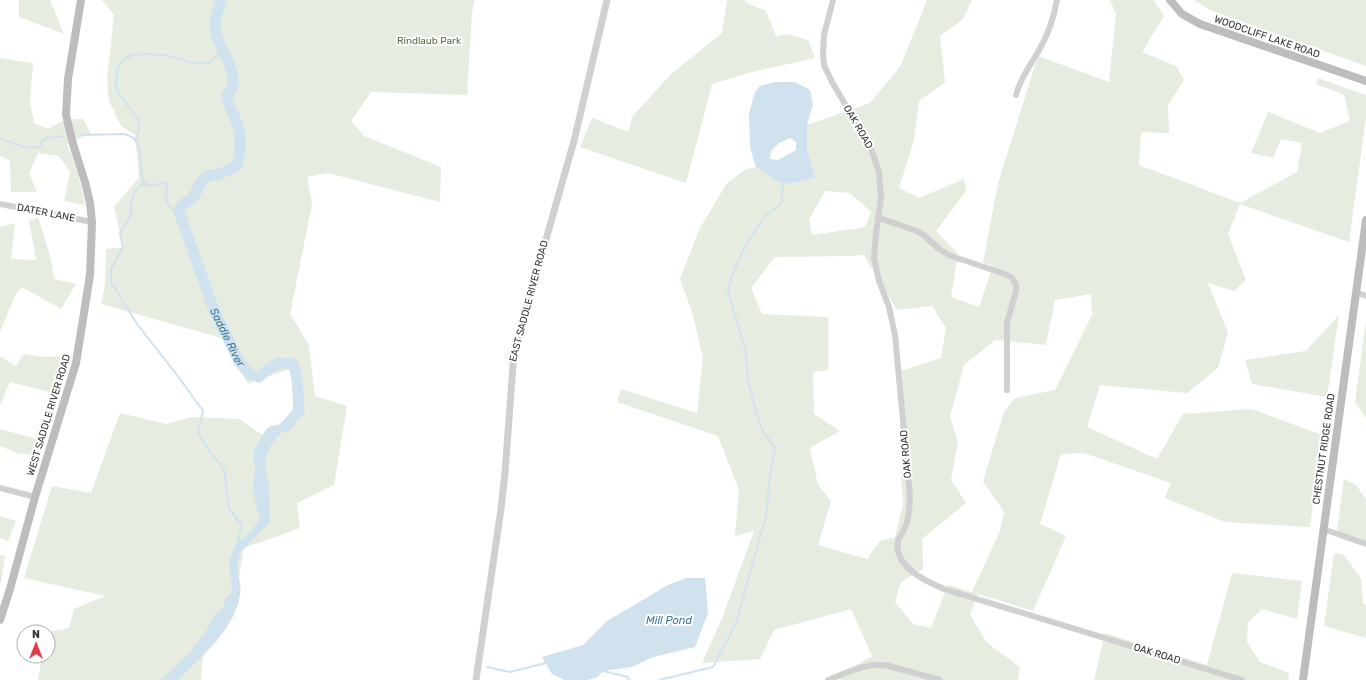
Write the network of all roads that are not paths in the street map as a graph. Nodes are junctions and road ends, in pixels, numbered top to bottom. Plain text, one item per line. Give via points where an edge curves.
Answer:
1 (81, 0) edge
2 (607, 0) edge
3 (833, 0) edge
4 (1057, 0) edge
5 (1170, 0) edge
6 (1366, 81) edge
7 (1016, 95) dead end
8 (0, 204) edge
9 (879, 218) junction
10 (1366, 220) edge
11 (92, 222) junction
12 (1357, 292) junction
13 (1366, 296) edge
14 (1007, 390) dead end
15 (0, 488) edge
16 (35, 497) junction
17 (1323, 529) junction
18 (1366, 544) edge
19 (0, 620) edge
20 (476, 680) edge
21 (828, 680) edge
22 (940, 680) edge
23 (1242, 680) edge
24 (1303, 680) edge

1 - 11 main road, WEST SADDLE RIVER ROAD via 68,79 66,115 86,182
2 - 20 street, EAST SADDLE RIVER ROAD via 574,141 514,352 501,509
3 - 9 street, OAK ROAD via 824,35 824,65 876,160 881,186
4 - 7 street via 1047,35 1020,81
5 - 6 main road, WOODCLIFF LAKE ROAD via 1182,14 1200,24
8 - 11 street, DATER LANE
9 - 14 street via 917,231 948,255 1012,278 1016,291 1007,323
9 - 23 street, OAK ROAD via 874,258 895,335 910,496 908,521 898,543 902,560 920,576 944,589
10 - 12 main road, CHESTNUT RIDGE ROAD
11 - 16 main road, WEST SADDLE RIVER ROAD via 90,275 76,363
12 - 13 street
12 - 17 main road, CHESTNUT RIDGE ROAD
15 - 16 street
16 - 19 main road, WEST SADDLE RIVER ROAD
17 - 18 street
17 - 24 main road, CHESTNUT RIDGE ROAD
21 - 22 street via 861,667 881,665

